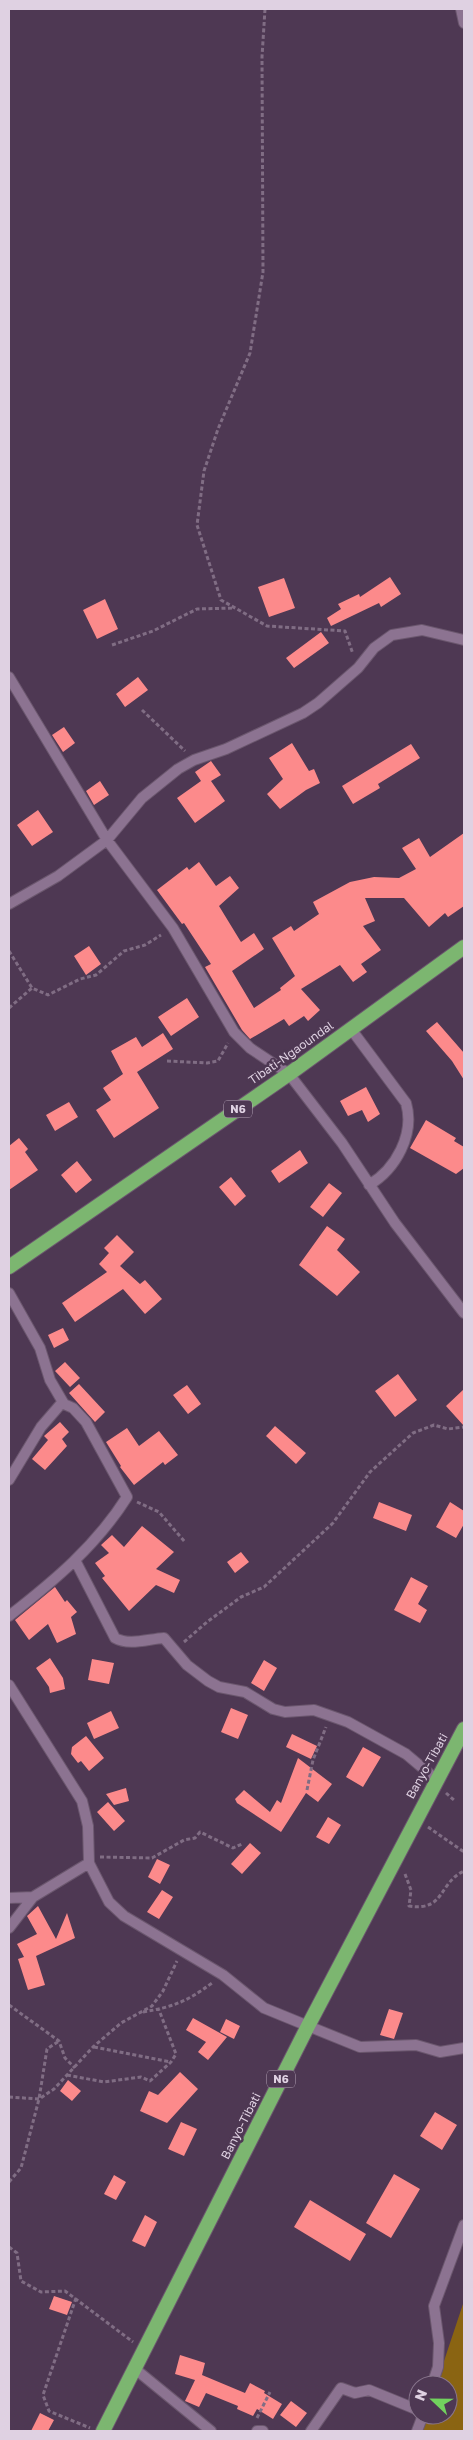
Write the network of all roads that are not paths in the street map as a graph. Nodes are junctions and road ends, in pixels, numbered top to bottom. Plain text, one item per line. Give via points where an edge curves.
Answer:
1 (462, 9) edge
2 (464, 23) edge
3 (464, 640) edge
4 (9, 678) edge
5 (107, 840) junction
6 (9, 904) edge
7 (464, 947) edge
8 (351, 1029) junction
9 (290, 1074) junction
10 (370, 1185) junction
11 (9, 1267) edge
12 (9, 1293) edge
13 (464, 1313) edge
14 (64, 1404) junction
15 (9, 1480) edge
16 (76, 1562) junction
17 (9, 1616) edge
18 (9, 1685) edge
19 (464, 1729) edge
20 (436, 1780) junction
21 (88, 1863) junction
22 (9, 1898) edge
23 (33, 1898) junction
24 (9, 1928) edge
25 (308, 2026) junction
26 (464, 2048) edge
27 (464, 2225) edge
28 (134, 2368) junction
29 (435, 2375) edge
30 (408, 2406) edge
31 (103, 2431) edge
32 (211, 2431) edge
33 (257, 2431) edge
34 (263, 2431) edge
35 (311, 2431) edge

1 - 2 street
3 - 5 street via 422,630 392,635 303,713 226,749 194,760 164,779 142,798
4 - 5 street
5 - 6 street via 58,876
5 - 9 street via 173,928 234,1032 250,1048
7 - 8 highway, Tibati-Ngaoundal / N6
8 - 9 highway, Tibati-Ngaoundal / N6
8 - 10 street via 406,1103 409,1114 404,1145 380,1179
9 - 10 street
9 - 11 highway, Tibati-Ngaoundal / N6
10 - 13 street
12 - 14 street via 37,1342 50,1380
14 - 15 street via 41,1427
14 - 16 street via 73,1408 86,1422 127,1497
16 - 17 street
16 - 20 street via 115,1638 135,1641 164,1638 187,1665 208,1681 245,1692 273,1709 285,1712 314,1710 331,1715 406,1754
18 - 21 street via 82,1801 88,1826
19 - 20 highway, Banyo-Tibati / N6
20 - 25 highway, Banyo-Tibati / N6
21 - 23 street
21 - 25 street via 99,1886 116,1909 223,1975 264,2008
22 - 23 street
23 - 24 street
25 - 26 street via 360,2046 416,2045 440,2052
25 - 28 highway, Banyo-Tibati / N6
27 - 29 street via 434,2306 439,2344
28 - 31 highway, Banyo-Tibati / N6
28 - 32 street
30 - 35 street via 369,2390 356,2393 341,2388
33 - 34 street

